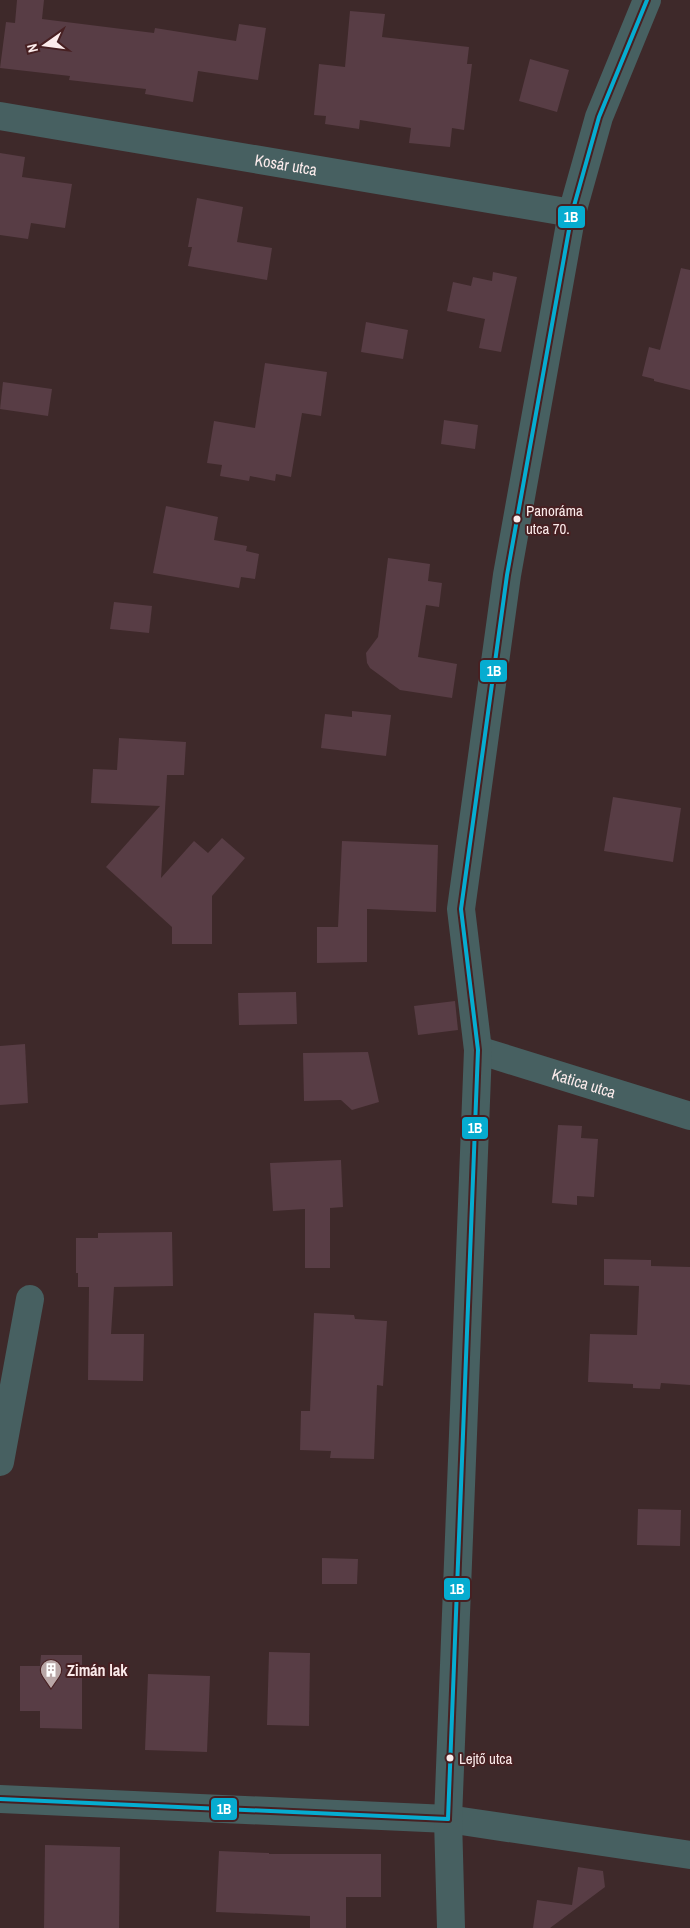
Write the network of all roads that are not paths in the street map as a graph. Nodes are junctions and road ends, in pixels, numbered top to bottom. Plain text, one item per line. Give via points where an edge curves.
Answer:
1 (647, 0) edge
2 (0, 116) edge
3 (572, 212) junction
4 (478, 1050) junction
5 (690, 1116) edge
6 (30, 1299) dead end
7 (0, 1462) edge
8 (0, 1799) edge
9 (448, 1819) junction
10 (690, 1855) edge
11 (451, 1928) edge

1 - 3 street via 599,117
2 - 3 street, Kosár utca
3 - 4 street via 507,575 461,909
4 - 5 street, Katica utca
4 - 9 street
6 - 7 street
8 - 9 street
9 - 10 street
9 - 11 street

